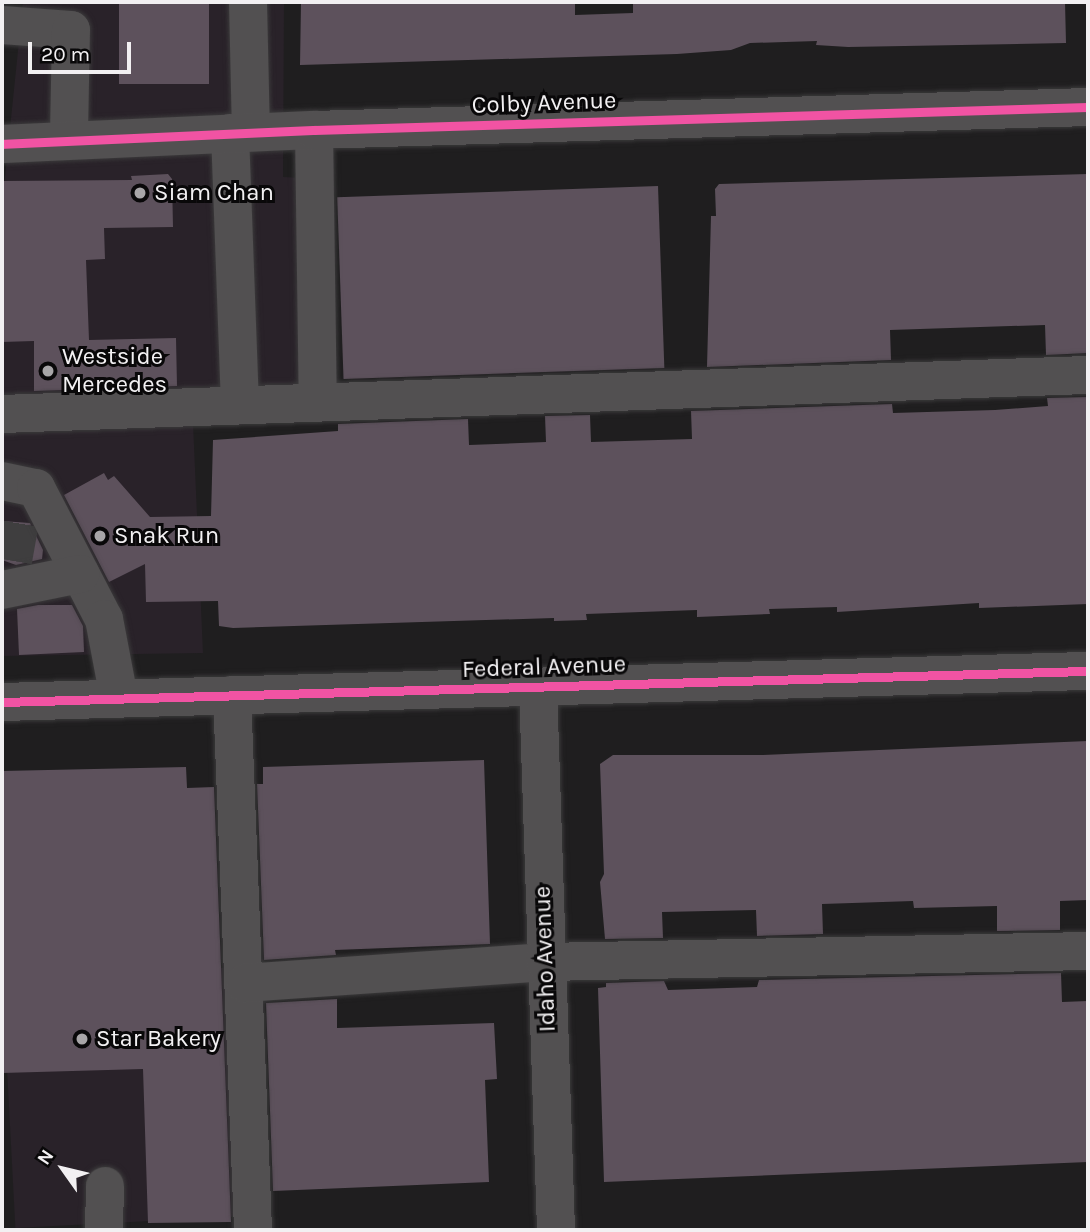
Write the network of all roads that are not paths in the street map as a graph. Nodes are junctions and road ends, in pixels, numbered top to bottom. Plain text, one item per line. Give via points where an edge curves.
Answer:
1 (248, 2) edge
2 (2, 25) edge
3 (1088, 107) edge
4 (314, 130) junction
5 (241, 133) junction
6 (69, 139) junction
7 (2, 144) edge
8 (1088, 375) edge
9 (318, 401) junction
10 (240, 405) junction
11 (2, 414) edge
12 (13, 483) edge
13 (20, 523) tunnel mouth
14 (80, 573) junction
15 (5, 587) edge
16 (1088, 671) edge
17 (538, 687) junction
18 (232, 695) junction
19 (119, 698) junction
20 (2, 702) edge
21 (1088, 951) edge
22 (545, 962) junction
23 (245, 983) junction
24 (105, 1186) dead end
25 (104, 1230) edge
26 (253, 1230) edge
27 (556, 1230) edge

1 - 5 street
2 - 6 street via 71,30
3 - 4 street, Colby Avenue
4 - 5 street, Colby Avenue
4 - 9 street
5 - 6 street, Colby Avenue
5 - 10 street
6 - 7 street, Colby Avenue
8 - 9 street
9 - 10 street
10 - 11 street
12 - 13 street
12 - 14 street via 36,488
14 - 15 street
14 - 19 street via 104,619
16 - 17 street, Federal Avenue
17 - 18 street, Federal Avenue
17 - 22 street, Idaho Avenue
18 - 19 street, Federal Avenue
18 - 23 street
19 - 20 street, Federal Avenue
21 - 22 street
22 - 23 street
22 - 27 street, Idaho Avenue
23 - 26 street
24 - 25 street

